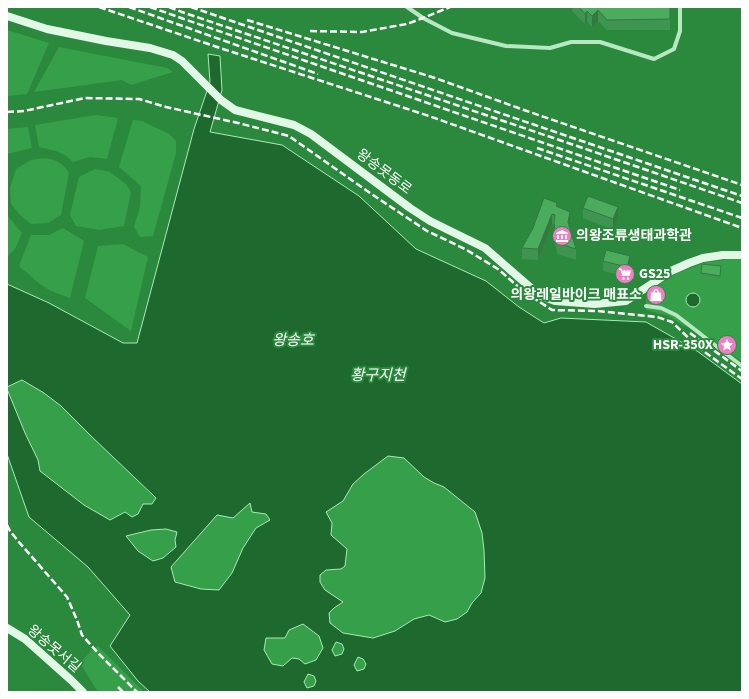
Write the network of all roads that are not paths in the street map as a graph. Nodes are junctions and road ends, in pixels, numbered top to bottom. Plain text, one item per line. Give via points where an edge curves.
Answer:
1 (407, 7) edge
2 (680, 7) edge
3 (7, 16) edge
4 (742, 255) edge
5 (646, 306) dead end
6 (742, 366) edge
7 (7, 628) edge
8 (82, 692) edge

1 - 2 street via 452,34 506,46 550,48 571,42 600,42 654,59 674,49 680,31
3 - 4 street, 왕송못동로 via 47,28 150,48 173,55 235,110 294,125 311,134 410,208 430,221 485,248 540,295 555,301 595,304 626,301 689,263 703,258
5 - 6 street via 676,314
7 - 8 street, 왕송못서길 via 25,639

